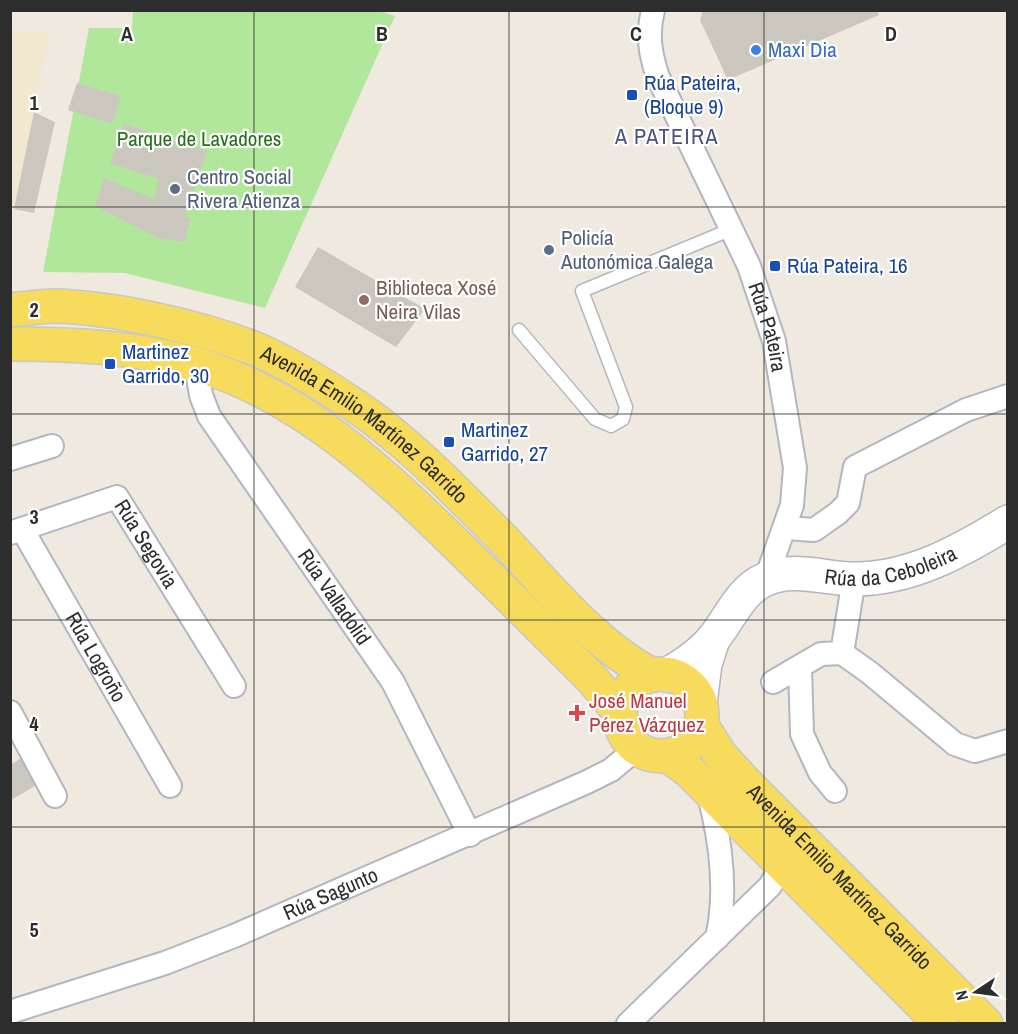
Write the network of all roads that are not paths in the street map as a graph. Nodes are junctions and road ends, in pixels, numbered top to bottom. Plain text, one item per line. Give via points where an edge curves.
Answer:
1 (653, 10) edge
2 (732, 229) junction
3 (10, 310) edge
4 (519, 330) dead end
5 (10, 344) edge
6 (196, 365) junction
7 (1008, 396) edge
8 (52, 446) dead end
9 (10, 459) edge
10 (1008, 522) edge
11 (786, 528) junction
12 (16, 531) edge
13 (766, 579) junction
14 (854, 579) junction
15 (713, 639) junction
16 (842, 653) junction
17 (800, 668) junction
18 (660, 675) junction
19 (773, 682) dead end
20 (234, 686) dead end
21 (10, 712) edge
22 (620, 713) junction
23 (700, 713) junction
24 (1007, 740) edge
25 (636, 749) junction
26 (668, 756) junction
27 (170, 786) dead end
28 (708, 789) junction
29 (835, 791) dead end
30 (55, 796) dead end
31 (777, 814) junction
32 (470, 835) junction
33 (783, 877) junction
34 (717, 938) junction
35 (10, 1012) edge
36 (628, 1023) edge
37 (941, 1023) edge
38 (986, 1023) edge

1 - 2 street, Rúa Pateira via 649,28 651,57 658,77
2 - 4 lane via 582,291 627,407 622,419 611,426 595,419
2 - 11 street, Rúa Pateira via 762,299 774,341 795,468
3 - 18 main road, Avenida Emilio Martínez Garrido via 55,306 170,324 250,347 302,375 355,406 402,444 463,498 618,654
5 - 6 main road, Avenida Emilio Martínez Garrido via 60,344 143,352
6 - 22 main road, Avenida Emilio Martínez Garrido via 295,408 336,436 398,488 536,622
6 - 32 street, Rúa Valladolid via 209,416 393,682
7 - 11 street via 966,410 855,467 848,503 838,513 814,530
8 - 9 street
10 - 14 street, Rúa da Ceboleira via 945,558 901,572
11 - 13 street, Rúa Pateira
12 - 20 street, Rúa Segovia via 117,497
12 - 27 street, Rúa Logroño
13 - 14 street, Rúa da Ceboleira via 787,572
13 - 15 street via 739,601
14 - 16 street
15 - 18 street via 694,657
15 - 23 street via 705,664
16 - 17 street via 821,654
16 - 24 street via 955,744 975,751
17 - 19 street
17 - 29 street via 802,734 820,773
18 - 22 main road via 640,680 629,689
18 - 23 main road via 684,682
21 - 30 street
22 - 25 main road via 627,739
23 - 26 main road via 689,745
23 - 31 main road, Avenida Emilio Martínez Garrido via 721,756
25 - 26 main road
25 - 32 street, Rúa Sagunto via 611,770
26 - 28 main road, Avenida Emilio Martínez Garrido
28 - 33 main road, Avenida Emilio Martínez Garrido
28 - 34 street via 716,823 722,897
31 - 33 street
31 - 38 main road, Avenida Emilio Martínez Garrido
32 - 35 street, Rúa Sagunto via 165,963
33 - 34 street
33 - 37 main road, Avenida Emilio Martínez Garrido
34 - 36 street

